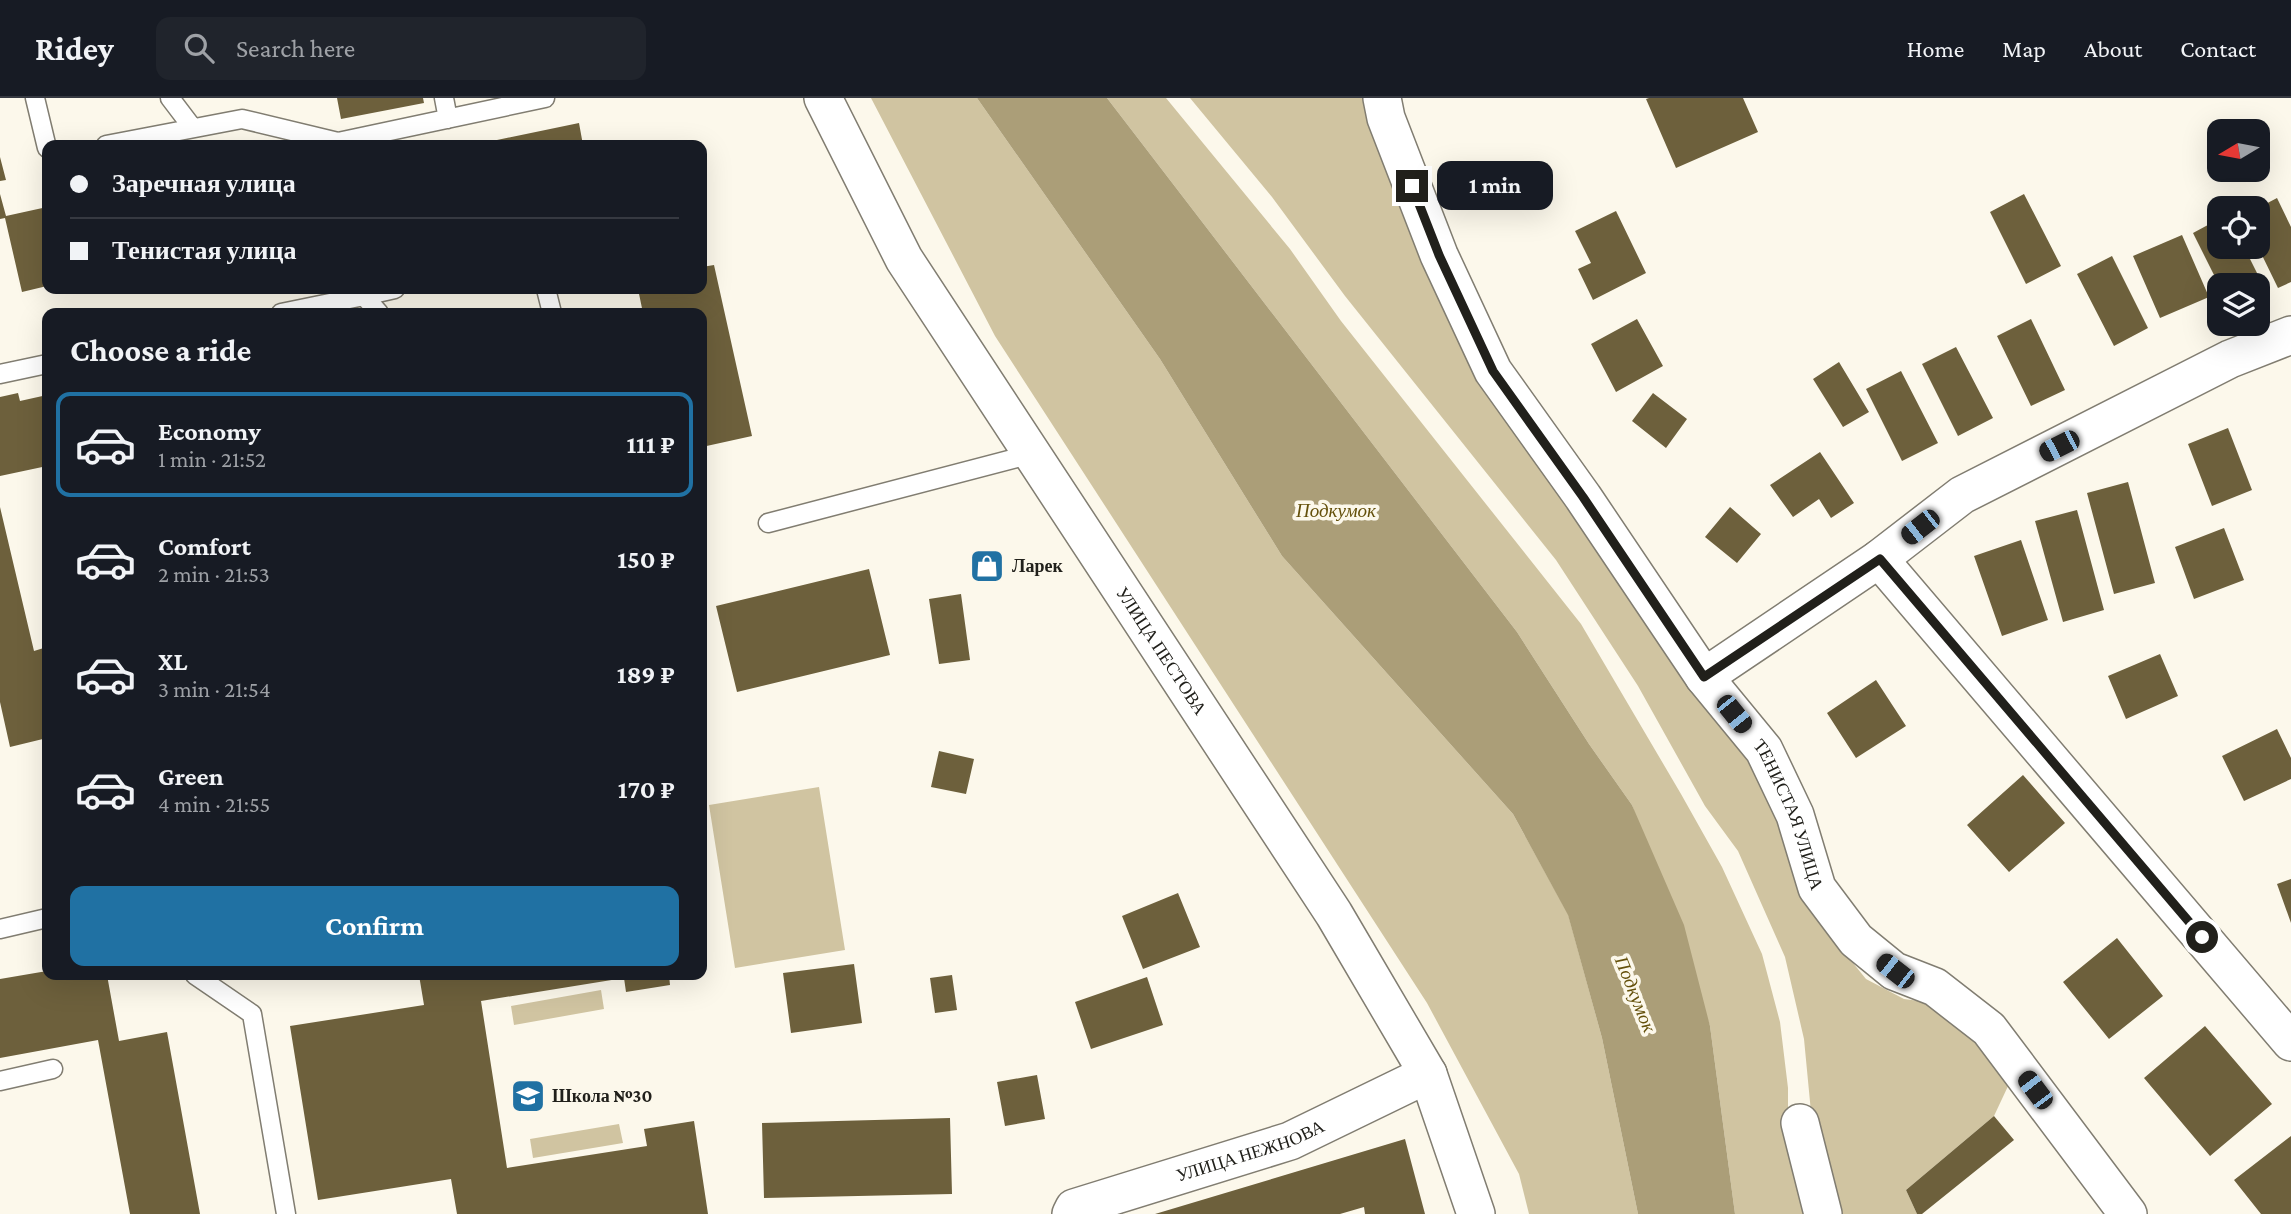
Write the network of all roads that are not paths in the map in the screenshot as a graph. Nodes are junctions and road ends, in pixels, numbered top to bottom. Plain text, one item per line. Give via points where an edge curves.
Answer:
1 (35, 98) edge
2 (170, 98) edge
3 (444, 98) edge
4 (545, 98) edge
5 (823, 98) edge
6 (1381, 98) edge
7 (448, 119) junction
8 (192, 127) junction
9 (45, 140) edge
10 (130, 140) edge
11 (323, 140) edge
12 (356, 140) edge
13 (355, 294) edge
14 (365, 294) edge
15 (301, 308) edge
16 (375, 308) edge
17 (2291, 335) edge
18 (42, 365) edge
19 (0, 374) edge
20 (1032, 454) junction
21 (768, 523) dead end
22 (1880, 559) junction
23 (1704, 677) junction
24 (42, 919) edge
25 (0, 929) edge
26 (202, 980) edge
27 (2291, 1042) edge
28 (53, 1069) dead end
29 (1428, 1074) junction
30 (0, 1081) edge
31 (1800, 1123) dead end
32 (286, 1214) edge
33 (1071, 1214) edge
34 (1476, 1214) edge
35 (1823, 1214) edge
36 (2128, 1214) edge

1 - 9 lane
2 - 8 lane
3 - 7 lane
4 - 7 lane
5 - 20 street, УЛИЦА ПЕСТОВА via 904,259
6 - 23 street, ТЕНИСТАЯ УЛИЦА via 1439,255 1493,371
7 - 12 lane
8 - 10 lane
8 - 11 lane via 242,119
13 - 15 lane
14 - 16 lane
17 - 22 street via 2230,359 1962,495
18 - 19 lane
20 - 21 lane
20 - 29 street, УЛИЦА ПЕСТОВА via 1334,914
22 - 23 street
22 - 27 street
23 - 36 street, ТЕНИСТАЯ УЛИЦА via 1764,751 1795,816 1817,888 1856,940 1895,971 1934,987 1989,1028
24 - 25 lane
26 - 32 lane via 252,1014
28 - 30 lane
29 - 33 street, УЛИЦА НЕЖНОВА via 1290,1141 1074,1208
29 - 34 street, УЛИЦА ПЕСТОВА
31 - 35 street

